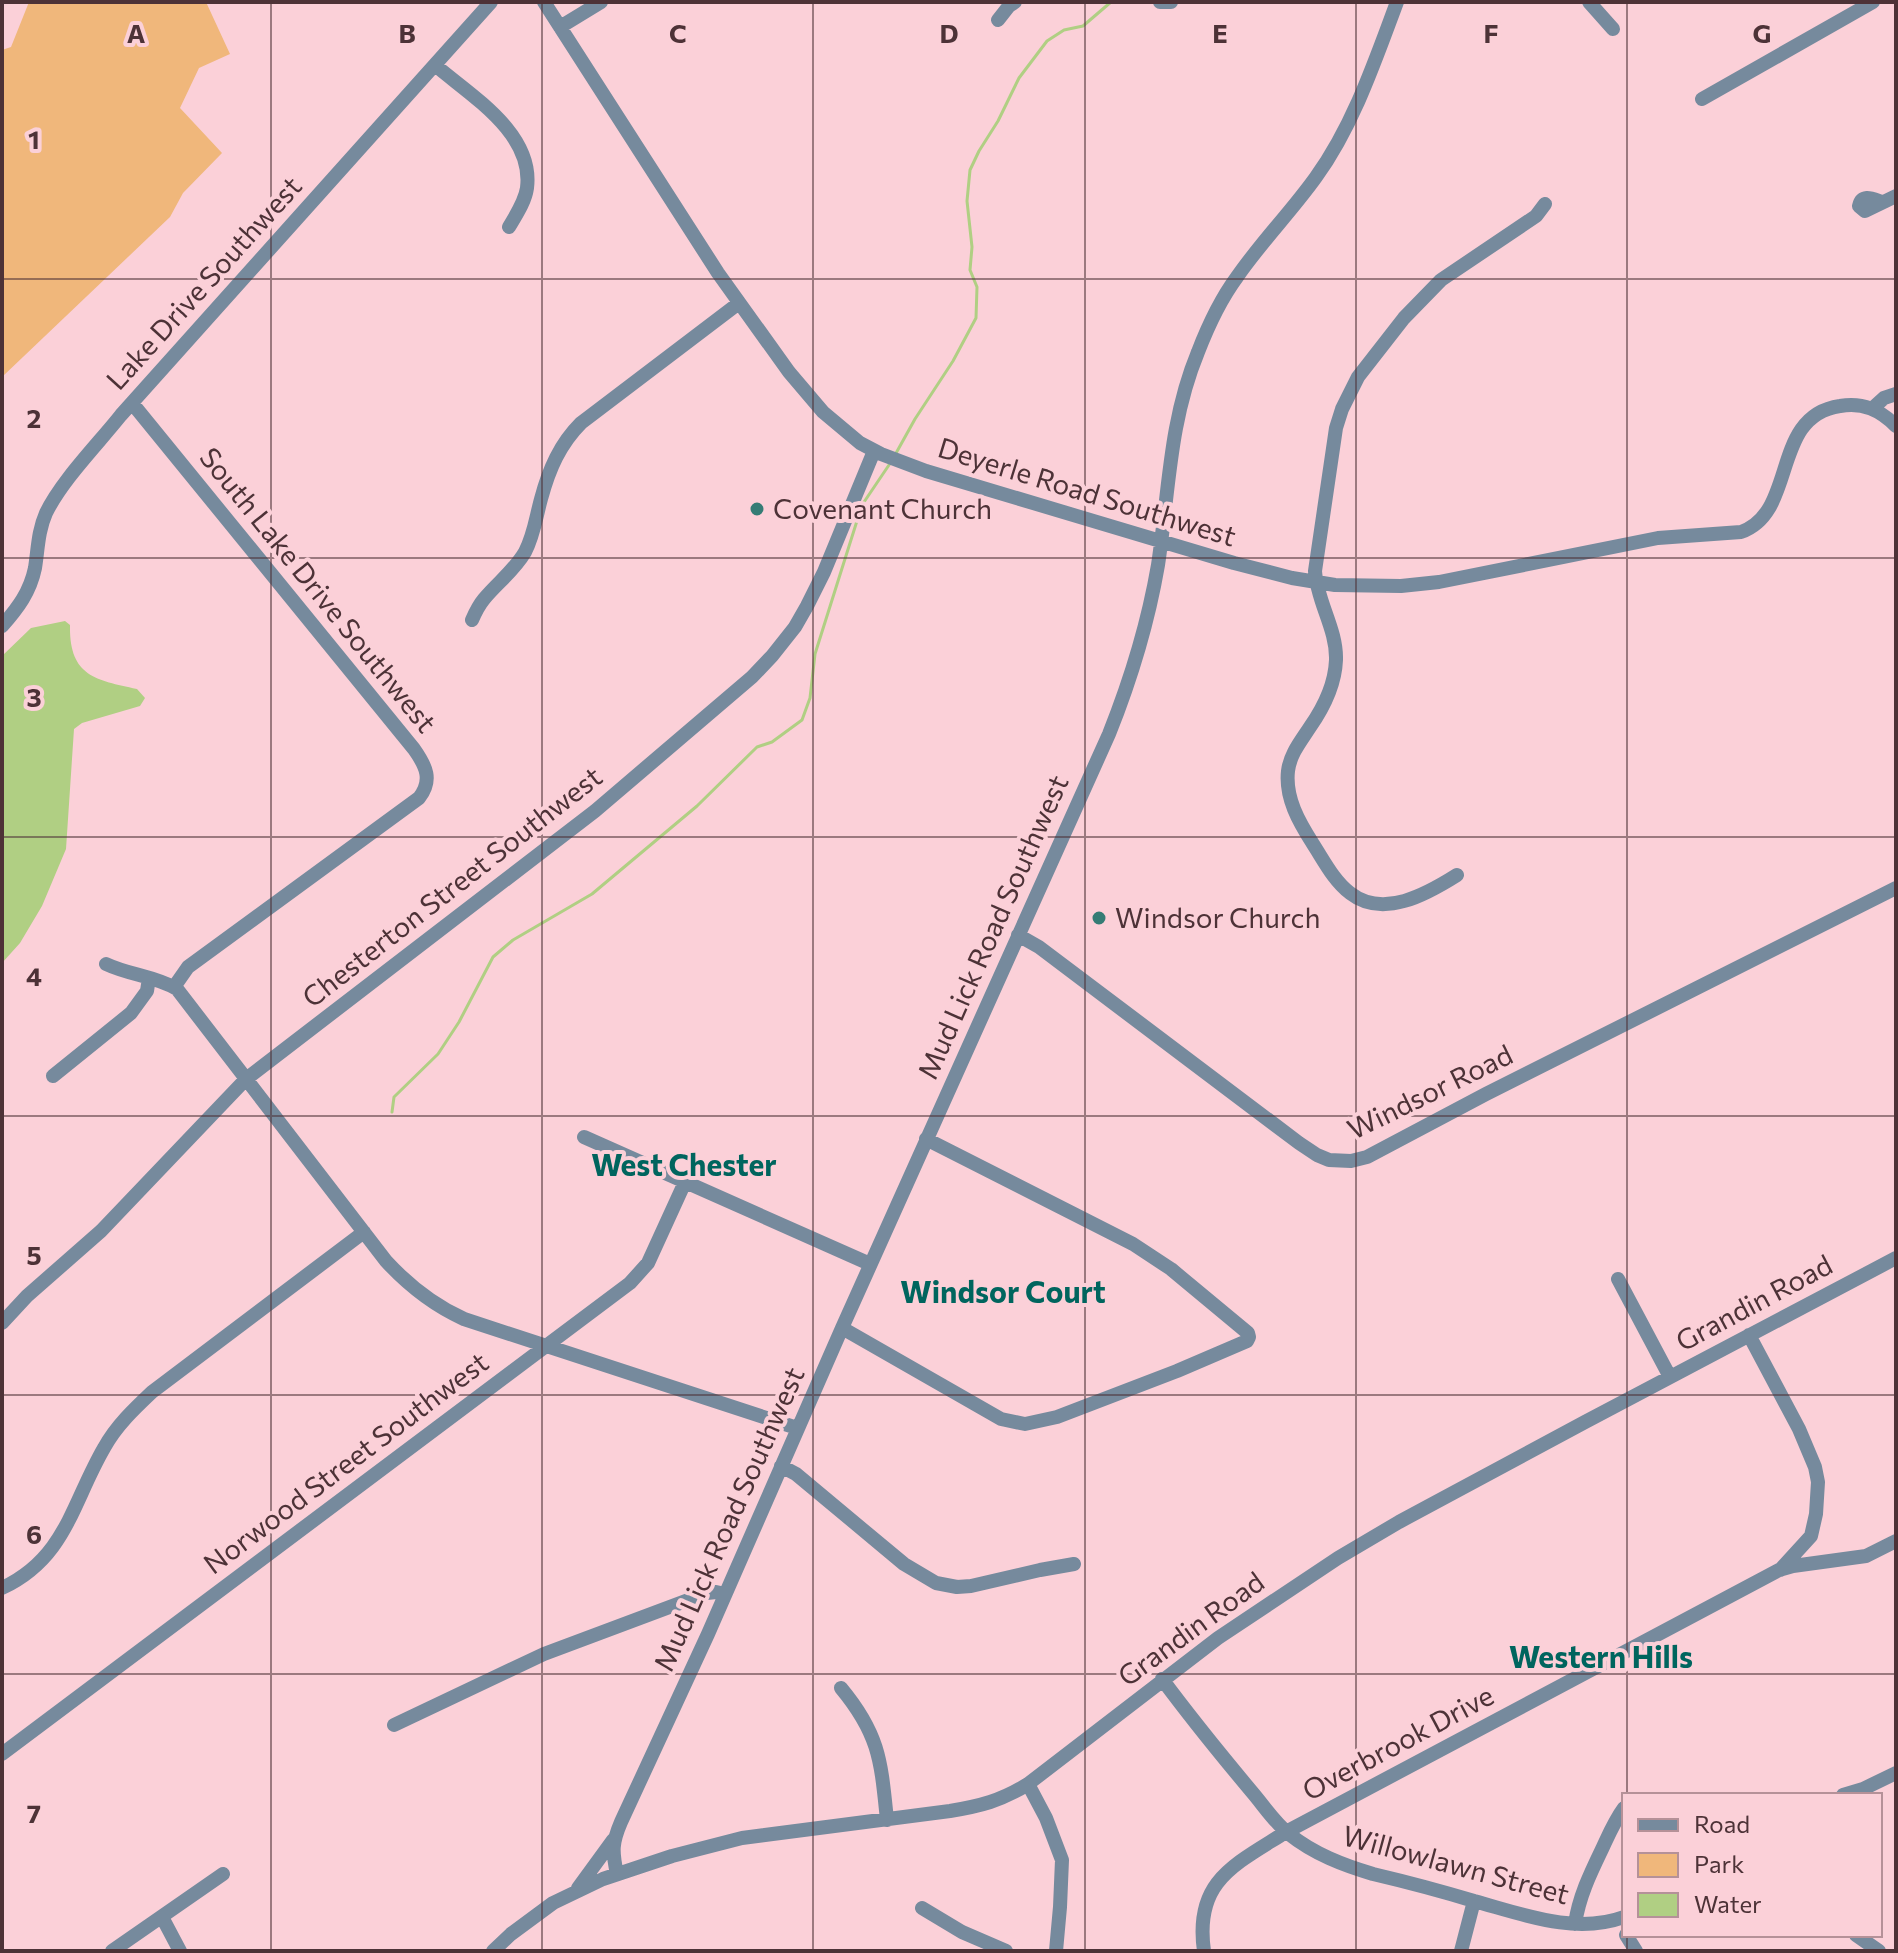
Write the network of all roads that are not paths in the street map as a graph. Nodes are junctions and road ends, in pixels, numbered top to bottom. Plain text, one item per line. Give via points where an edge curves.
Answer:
1 (491, 2) edge
2 (544, 2) edge
3 (601, 2) edge
4 (1015, 2) edge
5 (1160, 2) edge
6 (1171, 2) edge
7 (1397, 2) edge
8 (1589, 2) edge
9 (1873, 2) edge
10 (998, 20) dead end
11 (560, 27) junction
12 (1613, 29) dead end
13 (435, 65) junction
14 (1702, 99) dead end
15 (1545, 204) dead end
16 (509, 227) dead end
17 (739, 303) junction
18 (1896, 394) edge
19 (132, 403) junction
20 (1873, 408) junction
21 (1896, 426) edge
22 (884, 455) junction
23 (1161, 541) junction
24 (1316, 582) junction
25 (472, 620) dead end
26 (2, 626) edge
27 (1457, 875) dead end
28 (1896, 888) edge
29 (1018, 935) junction
30 (106, 964) dead end
31 (149, 978) junction
32 (174, 987) junction
33 (53, 1076) dead end
34 (246, 1079) junction
35 (584, 1137) dead end
36 (926, 1139) junction
37 (685, 1182) junction
38 (364, 1232) junction
39 (1896, 1258) edge
40 (870, 1264) junction
41 (1618, 1279) dead end
42 (2, 1323) edge
43 (842, 1328) junction
44 (1749, 1335) junction
45 (546, 1345) junction
46 (1670, 1377) junction
47 (797, 1428) junction
48 (781, 1466) junction
49 (1896, 1541) edge
50 (1074, 1564) dead end
51 (1779, 1570) junction
52 (2, 1588) edge
53 (725, 1594) junction
54 (1162, 1679) junction
55 (841, 1688) dead end
56 (394, 1725) dead end
57 (2, 1754) edge
58 (1896, 1773) edge
59 (1028, 1784) junction
60 (1850, 1793) edge
61 (1622, 1811) edge
62 (887, 1820) junction
63 (1286, 1832) junction
64 (615, 1836) junction
65 (223, 1874) dead end
66 (617, 1874) junction
67 (576, 1891) junction
68 (1474, 1901) junction
69 (922, 1908) dead end
70 (162, 1917) junction
71 (1575, 1924) junction
72 (1622, 1925) edge
73 (1859, 1937) edge
74 (112, 1951) edge
75 (180, 1951) edge
76 (493, 1951) edge
77 (1006, 1951) edge
78 (1056, 1951) edge
79 (1204, 1951) edge
80 (1461, 1951) edge
81 (1879, 1951) edge

1 - 13 street, Lake Drive Southwest
2 - 11 street, Deyerle Road Southwest
3 - 11 street
4 - 10 street
5 - 6 street
7 - 23 street, Mud Lick Road Southwest via 1337,145 1237,277 1211,321 1178,415
8 - 12 street
9 - 14 street
11 - 17 street, Deyerle Road Southwest
13 - 16 street via 503,122 515,139 525,161 527,187
13 - 19 street, Lake Drive Southwest
15 - 24 street via 1536,216 1441,280 1358,377 1336,428
17 - 22 street, Deyerle Road Southwest via 823,412
17 - 25 street via 574,431 553,461 525,551
18 - 20 street
19 - 26 street, Lake Drive Southwest via 48,509 30,585
19 - 32 street, South Lake Drive Southwest via 414,749 428,777 419,798 188,967
20 - 21 street
20 - 24 street, Deyerle Road Southwest via 1846,405 1820,411 1804,424 1763,518 1741,532 1658,538 1409,586
22 - 23 street, Deyerle Road Southwest
22 - 34 street, Chesterton Street Southwest via 807,606 752,677 595,811
23 - 24 street, Deyerle Road Southwest
23 - 29 street, Mud Lick Road Southwest via 1127,688
24 - 27 street via 1331,627 1335,666 1328,696 1290,762 1288,785 1297,818 1356,898 1402,902
28 - 29 street, Windsor Road via 1375,1154 1340,1162 1299,1143
29 - 36 street, Mud Lick Road Southwest
30 - 31 street
31 - 32 street
31 - 33 street via 147,991 131,1013
32 - 34 street
34 - 38 street
34 - 42 street, Chesterton Street Southwest via 101,1231
35 - 37 street
36 - 40 street, Mud Lick Road Southwest
36 - 43 street via 1133,1244 1171,1269 1249,1337 1177,1371 1025,1424 1001,1419
37 - 40 street
37 - 45 street, Norwood Street Southwest via 641,1272
38 - 45 street via 393,1269 429,1300 464,1319
38 - 52 street via 131,1412 105,1445 60,1539 33,1569
39 - 44 street, Grandin Road
40 - 43 street, Mud Lick Road Southwest
41 - 46 street
43 - 47 street, Mud Lick Road Southwest
44 - 46 street, Grandin Road
44 - 51 street via 1799,1429 1818,1482 1811,1536
45 - 47 street
45 - 57 street, Norwood Street Southwest
46 - 54 street, Grandin Road via 1399,1522 1267,1604
47 - 48 street, Mud Lick Road Southwest
48 - 50 street via 904,1564 936,1583 971,1586
48 - 53 street, Mud Lick Road Southwest
49 - 51 street, Overbrook Drive via 1866,1556
51 - 63 street, Overbrook Drive
53 - 56 street via 707,1593 564,1646
53 - 64 street, Mud Lick Road Southwest
54 - 59 street, Grandin Road
54 - 63 street, Willowlawn Street
55 - 62 street via 872,1735
58 - 60 street
59 - 62 street, Grandin Road via 983,1805
59 - 78 street via 1062,1860
61 - 71 street via 1584,1886
62 - 66 street, Grandin Road via 742,1838
63 - 68 street, Willowlawn Street via 1347,1866
63 - 79 street, Overbrook Drive via 1228,1870 1211,1891 1202,1916
64 - 66 street, Mud Lick Road Southwest
64 - 67 street
65 - 70 street
66 - 67 street, Grandin Road
67 - 76 street, Grandin Road via 530,1918
68 - 71 street, Willowlawn Street
68 - 80 street
69 - 77 street
70 - 74 street
70 - 75 street
71 - 72 street, Willowlawn Street
73 - 81 street

